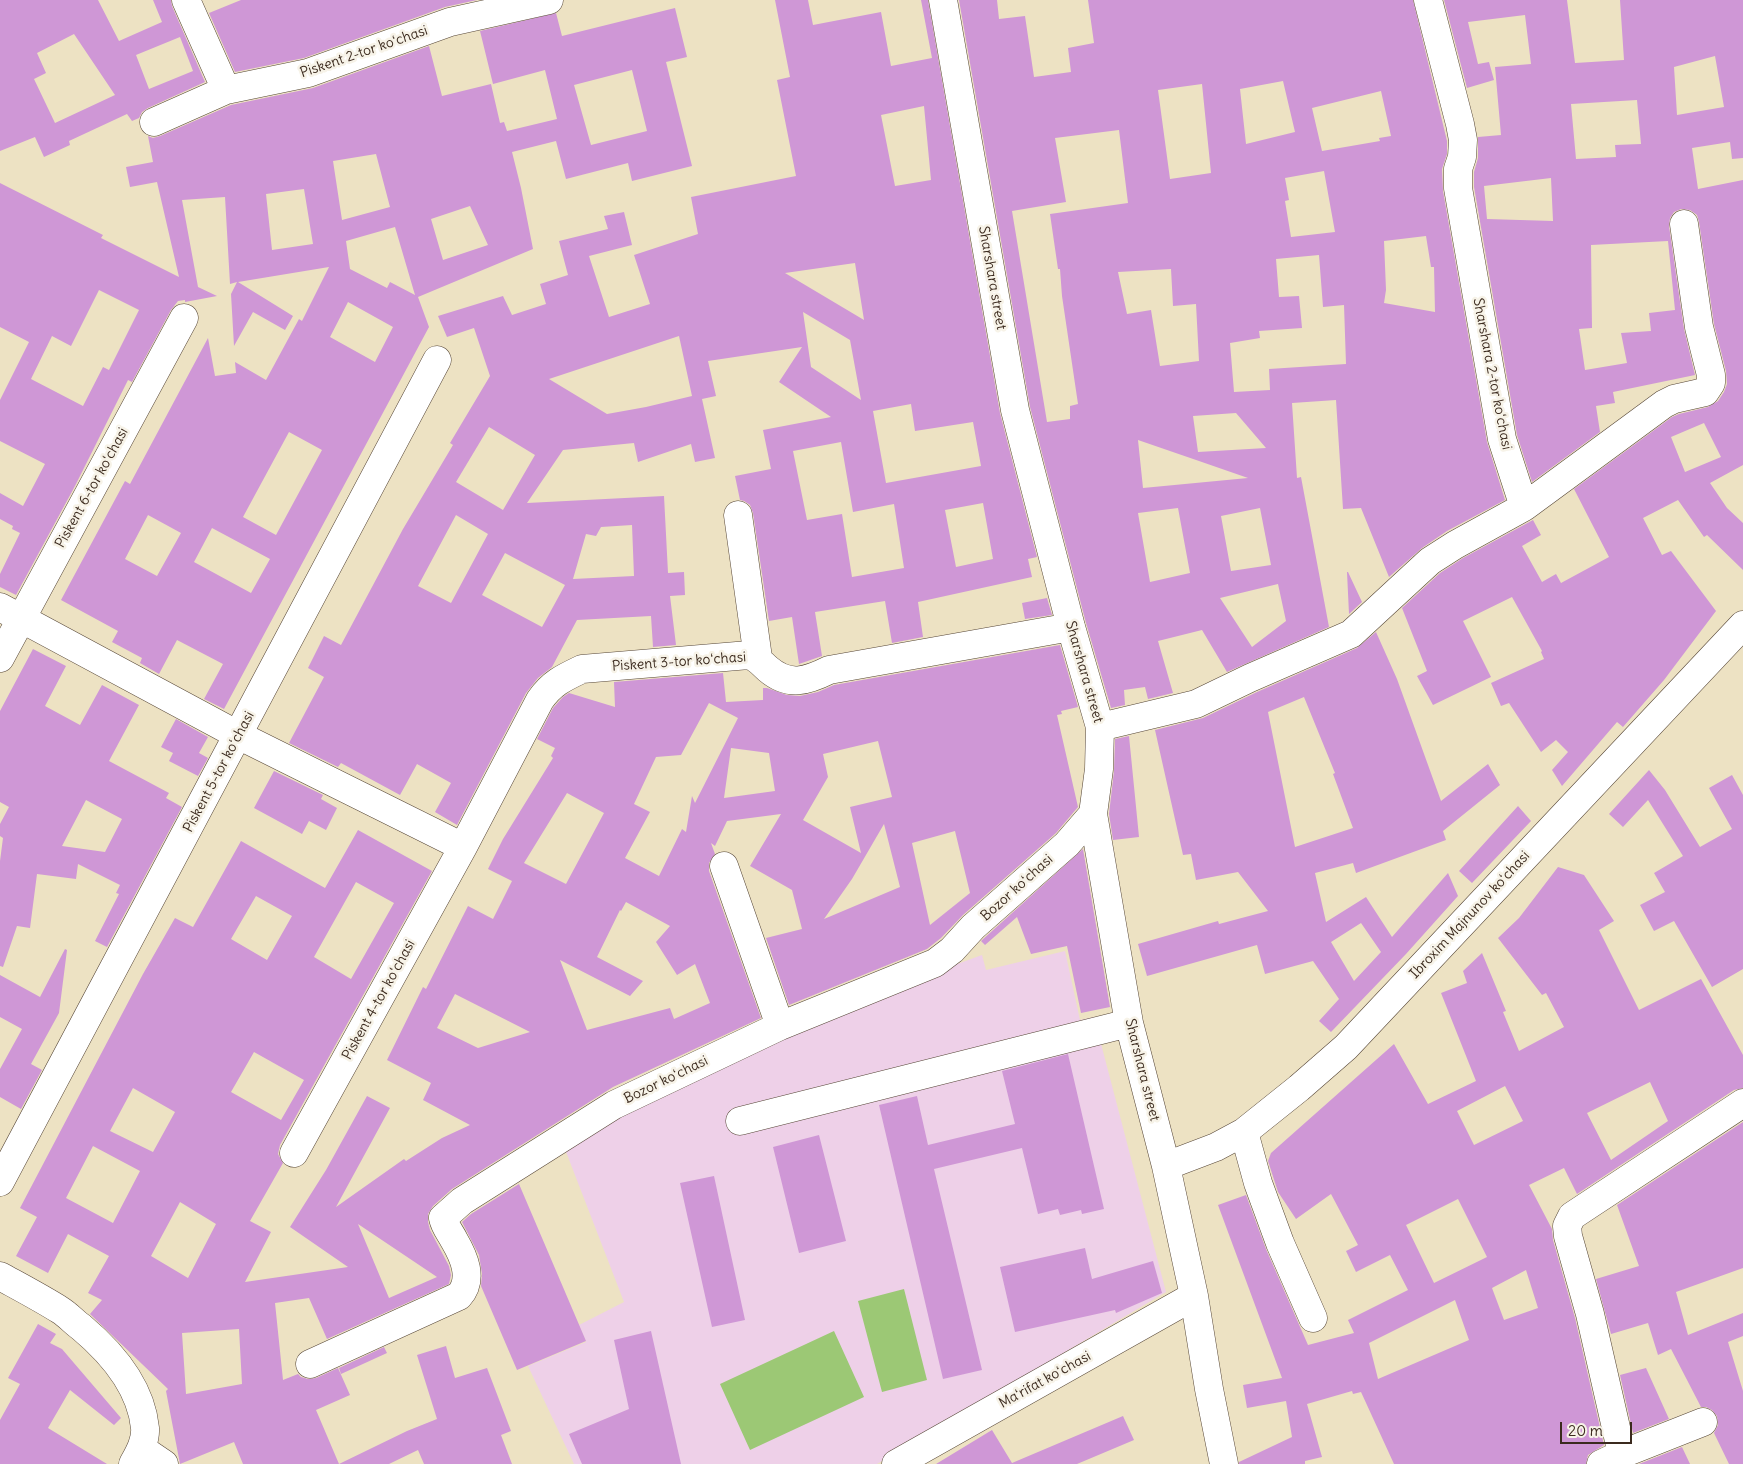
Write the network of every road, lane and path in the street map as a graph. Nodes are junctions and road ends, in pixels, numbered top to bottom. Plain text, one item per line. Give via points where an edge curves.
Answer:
1 (186, 0) edge
2 (549, 0) edge
3 (943, 0) edge
4 (1428, 0) edge
5 (226, 90) junction
6 (154, 122) dead end
7 (1684, 224) dead end
8 (184, 318) dead end
9 (437, 360) dead end
10 (1524, 507) junction
11 (738, 515) dead end
12 (10, 612) edge
13 (1743, 625) edge
14 (1071, 627) junction
15 (0, 658) edge
16 (758, 658) junction
17 (1100, 727) junction
18 (238, 735) junction
19 (1094, 814) junction
20 (463, 847) junction
21 (724, 866) dead end
22 (1129, 1022) junction
23 (780, 1026) junction
24 (1743, 1103) edge
25 (740, 1121) dead end
26 (1244, 1132) junction
27 (294, 1153) dead end
28 (1166, 1166) junction
29 (0, 1182) edge
30 (0, 1276) edge
31 (1194, 1296) junction
32 (1313, 1318) dead end
33 (310, 1364) dead end
34 (1703, 1422) dead end
35 (137, 1456) edge
36 (1612, 1459) edge
37 (164, 1464) edge
38 (896, 1464) edge
39 (1224, 1464) edge

1 - 5 street
2 - 5 street, Piskent 2-tor koʻchasi via 450,22 308,73
3 - 14 street, Sharshara street via 1015,410
4 - 10 street, Sharshara 2-tor koʻchasi via 1460,124 1462,157 1458,188 1502,439
5 - 6 street, Piskent 2-tor koʻchasi
7 - 10 street via 1699,327 1711,375 1709,388 1664,404
8 - 12 street, Piskent 6-tor koʻchasi
9 - 18 street, Piskent 5-tor koʻchasi
10 - 17 street via 1430,561 1352,634 1196,704
11 - 16 street
12 - 15 street, Piskent 6-tor koʻchasi
12 - 18 street
13 - 26 street, Ibroxim Majnunov koʻchasi via 1346,1046
14 - 16 street, Piskent 3-tor koʻchasi via 829,670 802,680 780,677
14 - 17 street, Sharshara street
16 - 20 street, Piskent 3-tor koʻchasi via 735,655 582,669 562,678 540,700
17 - 19 street, Sharshara street
18 - 20 street
18 - 29 street, Piskent 5-tor koʻchasi
19 - 22 street, Sharshara street
19 - 23 street, Bozor koʻchasi via 1067,844 935,963
20 - 27 street, Piskent 4-tor koʻchasi
21 - 23 street
22 - 25 street
22 - 28 street, Sharshara street
23 - 33 street, Bozor koʻchasi via 614,1105 462,1201 443,1218 467,1274 468,1281 460,1296
24 - 36 street via 1572,1216 1567,1226 1590,1314
26 - 28 street, Ibroxim Majnunov koʻchasi via 1216,1147
26 - 32 street via 1280,1243
28 - 31 street, Sharshara street
30 - 35 street via 61,1311 112,1355 140,1405 145,1430
31 - 38 street, Maʻrifat koʻchasi
31 - 39 street, Sharshara street
34 - 36 street
35 - 37 street

